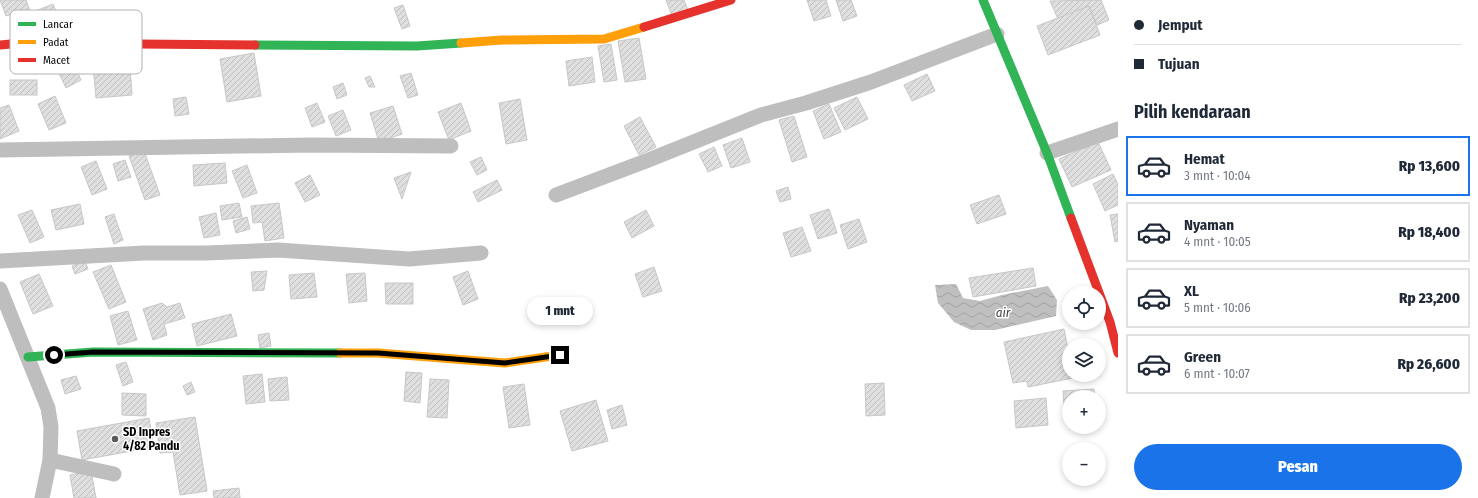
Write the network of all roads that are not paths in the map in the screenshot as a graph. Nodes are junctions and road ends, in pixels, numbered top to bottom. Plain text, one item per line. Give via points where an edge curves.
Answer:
1 (731, 0) edge
2 (983, 0) edge
3 (996, 34) junction
4 (10, 44) edge
5 (142, 44) edge
6 (0, 45) edge
7 (1118, 129) edge
8 (451, 146) dead end
9 (0, 150) edge
10 (1047, 153) junction
11 (556, 195) dead end
12 (481, 254) dead end
13 (0, 260) edge
14 (0, 290) edge
15 (1114, 321) edge
16 (1118, 353) edge
17 (560, 355) dead end
18 (28, 357) junction
19 (50, 460) junction
20 (114, 474) dead end
21 (42, 498) edge

1 - 5 street via 604,39 502,40 417,46
2 - 3 street
3 - 10 street
3 - 11 street via 871,82 761,114
4 - 6 street
7 - 10 street
8 - 9 street via 310,145
10 - 15 street
12 - 13 street via 409,259 278,250
14 - 18 street
15 - 16 street
17 - 18 street via 505,363 363,352 93,352
18 - 19 street via 48,408 51,426
19 - 20 street
19 - 21 street

